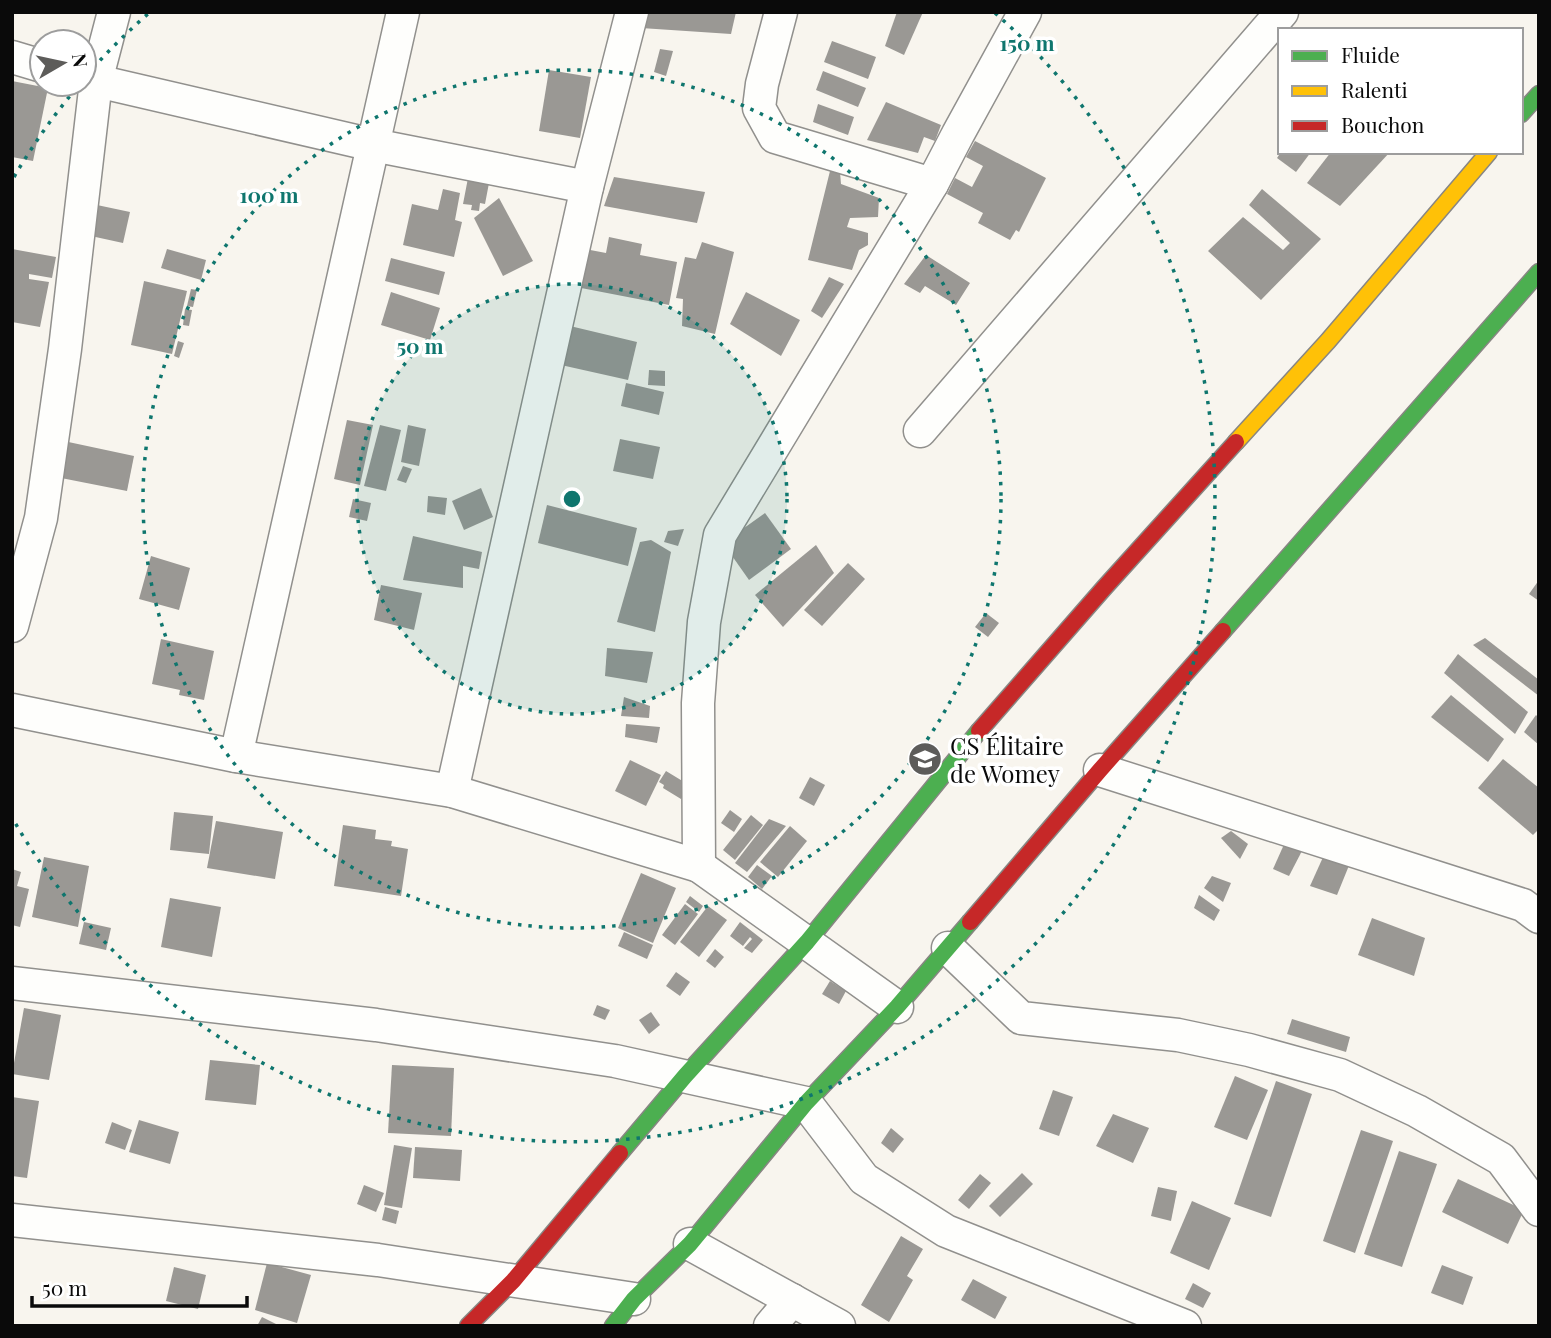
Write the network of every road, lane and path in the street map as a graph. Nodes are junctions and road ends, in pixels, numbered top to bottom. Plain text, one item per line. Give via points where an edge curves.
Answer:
1 (114, 12) edge
2 (403, 12) edge
3 (632, 12) edge
4 (781, 12) edge
5 (1025, 12) edge
6 (1282, 12) edge
7 (98, 57) edge
8 (98, 81) edge
9 (1539, 93) edge
10 (88, 98) edge
11 (1523, 112) edge
12 (373, 145) junction
13 (1487, 154) edge
14 (932, 184) junction
15 (587, 187) junction
16 (1539, 272) edge
17 (920, 431) dead end
18 (12, 626) edge
19 (12, 710) edge
20 (236, 756) junction
21 (1100, 770) junction
22 (452, 791) junction
23 (699, 866) junction
24 (1533, 902) edge
25 (807, 942) junction
26 (948, 948) junction
27 (12, 983) edge
28 (897, 1007) junction
29 (685, 1076) junction
30 (806, 1103) junction
31 (1539, 1210) edge
32 (12, 1220) edge
33 (690, 1244) junction
34 (513, 1281) junction
35 (634, 1299) junction
36 (792, 1300) junction
37 (468, 1326) edge
38 (613, 1326) edge
39 (770, 1326) edge
40 (839, 1326) edge
41 (1185, 1326) edge

1 - 7 street
2 - 12 street
3 - 15 street
4 - 14 street via 758,108 775,137
5 - 14 street
6 - 17 street
8 - 12 street
9 - 11 street
10 - 18 street via 65,349 41,518
12 - 15 street
12 - 20 street
13 - 25 street via 1328,341 963,750
14 - 23 street via 720,535 704,622 698,703
15 - 22 street
16 - 21 street
19 - 20 street
20 - 22 street
21 - 24 street
21 - 26 street
22 - 23 street
23 - 25 street
25 - 28 street
25 - 29 street
26 - 28 street
26 - 31 street via 1021,1018 1178,1034 1340,1075 1418,1111 1501,1159
27 - 29 street via 376,1026 615,1061
28 - 30 street
29 - 30 street
29 - 34 street
30 - 33 street
30 - 41 street via 864,1179 946,1231
32 - 34 street via 378,1260
33 - 35 street
33 - 36 street
34 - 35 street
34 - 37 street
35 - 38 street
36 - 39 street
36 - 40 street

